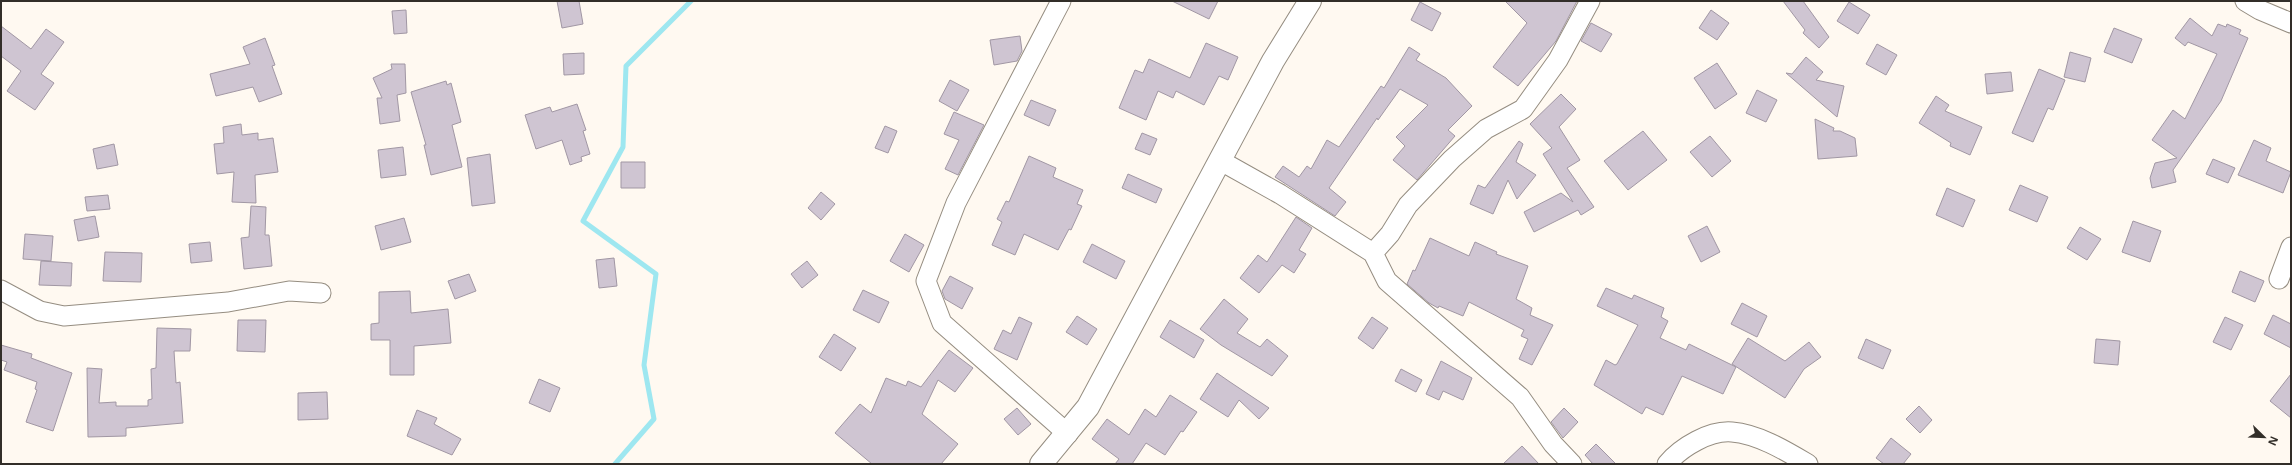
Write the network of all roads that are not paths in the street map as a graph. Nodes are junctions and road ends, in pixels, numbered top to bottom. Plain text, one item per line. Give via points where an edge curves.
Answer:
1 (1061, 1) edge
2 (1310, 1) edge
3 (1590, 1) edge
4 (2245, 1) edge
5 (2291, 23) edge
6 (1221, 161) junction
7 (2291, 247) edge
8 (1372, 253) junction
9 (2279, 279) dead end
10 (1, 290) edge
11 (321, 294) dead end
12 (1068, 434) junction
13 (1041, 464) edge
14 (1572, 464) edge
15 (1668, 464) edge
16 (1808, 464) edge

1 - 12 street via 956,203 926,281 942,323
2 - 6 main road via 1273,61
3 - 8 street via 1558,60 1523,109 1486,129 1452,159 1408,205 1390,234
4 - 5 street
6 - 8 street via 1280,194
6 - 12 main road via 1092,401
7 - 9 street
8 - 14 street via 1387,281 1520,397 1553,444
10 - 11 street via 40,311 64,316 228,302 289,291
12 - 13 main road
15 - 16 street via 1674,456 1704,437 1731,432 1752,436

